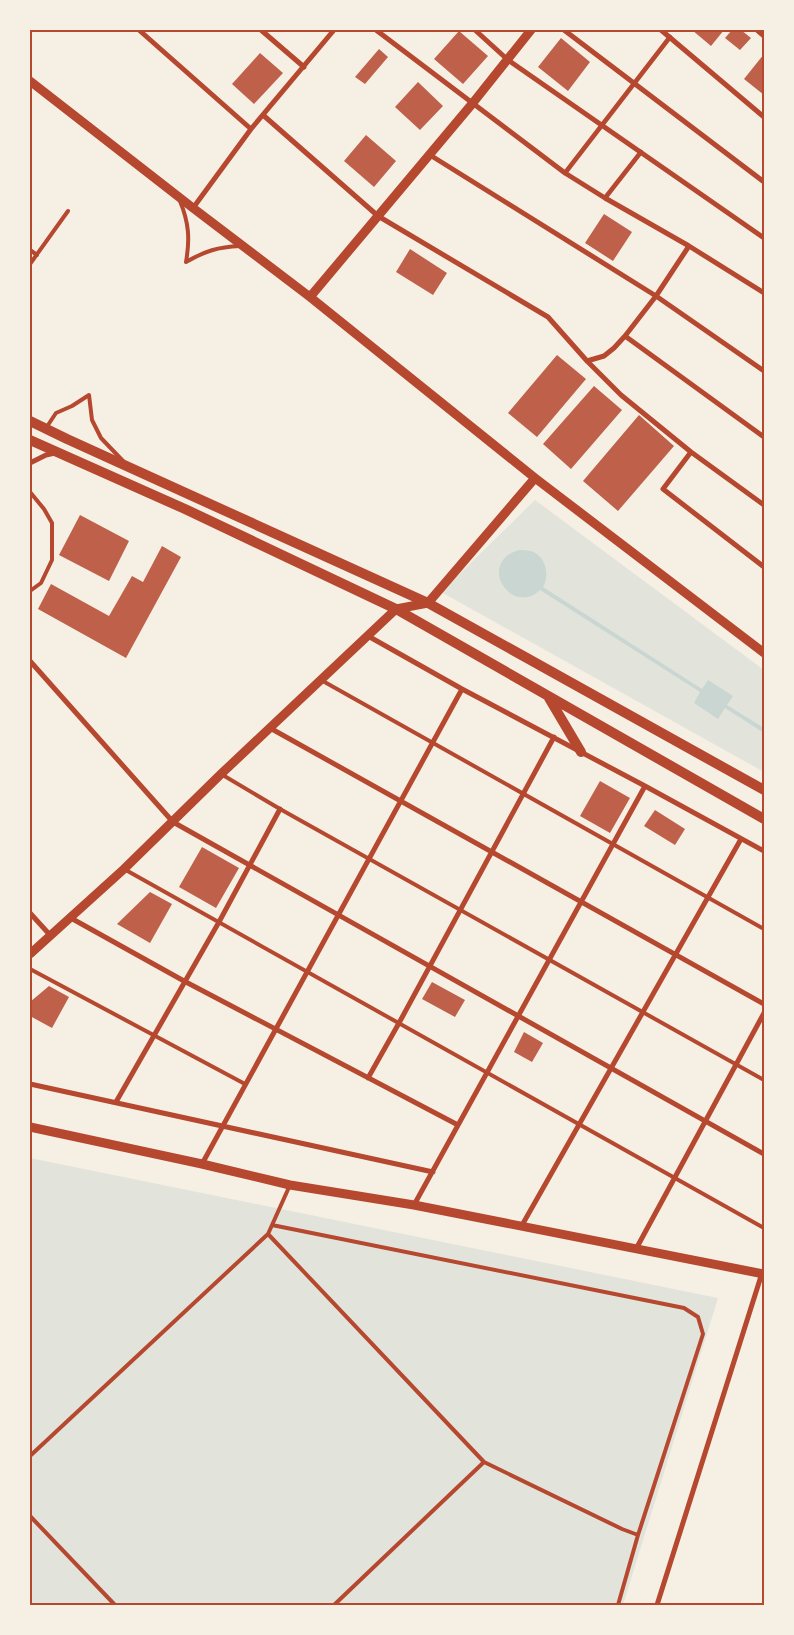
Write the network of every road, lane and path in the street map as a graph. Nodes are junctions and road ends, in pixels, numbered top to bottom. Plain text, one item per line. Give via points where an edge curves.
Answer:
1 (139, 30) edge
2 (261, 30) edge
3 (334, 30) edge
4 (376, 30) edge
5 (475, 30) edge
6 (531, 30) edge
7 (564, 30) edge
8 (661, 30) edge
9 (757, 30) edge
10 (764, 36) edge
11 (670, 37) junction
12 (508, 60) junction
13 (304, 67) junction
14 (30, 81) edge
15 (635, 84) junction
16 (472, 104) junction
17 (263, 115) junction
18 (764, 117) edge
19 (602, 126) junction
20 (251, 129) junction
21 (641, 152) junction
22 (430, 155) junction
23 (565, 173) junction
24 (764, 182) edge
25 (178, 196) junction
26 (605, 198) junction
27 (193, 208) junction
28 (68, 211) dead end
29 (378, 216) junction
30 (764, 238) edge
31 (243, 246) junction
32 (689, 246) junction
33 (30, 250) edge
34 (37, 254) junction
35 (30, 264) edge
36 (764, 293) edge
37 (656, 296) junction
38 (310, 297) junction
39 (625, 336) junction
40 (587, 361) junction
41 (764, 371) edge
42 (30, 420) edge
43 (46, 428) junction
44 (764, 437) edge
45 (30, 440) edge
46 (58, 452) junction
47 (691, 452) junction
48 (30, 463) edge
49 (130, 468) junction
50 (535, 478) junction
51 (30, 492) edge
52 (764, 506) edge
53 (764, 567) edge
54 (30, 591) edge
55 (428, 603) junction
56 (396, 609) junction
57 (368, 636) junction
58 (764, 653) edge
59 (30, 661) edge
60 (321, 680) junction
61 (462, 689) junction
62 (549, 697) junction
63 (270, 728) junction
64 (554, 737) junction
65 (432, 742) junction
66 (581, 752) junction
67 (221, 774) junction
68 (645, 786) junction
69 (764, 790) edge
70 (523, 794) junction
71 (400, 801) junction
72 (280, 809) junction
73 (764, 818) edge
74 (173, 822) junction
75 (741, 839) junction
76 (613, 844) junction
77 (764, 851) edge
78 (492, 852) junction
79 (369, 858) junction
80 (249, 864) junction
81 (124, 869) junction
82 (708, 898) junction
83 (581, 902) junction
84 (460, 909) junction
85 (30, 913) edge
86 (338, 915) junction
87 (69, 917) junction
88 (218, 922) junction
89 (764, 929) edge
90 (50, 935) junction
91 (30, 954) edge
92 (675, 955) junction
93 (550, 959) junction
94 (429, 966) junction
95 (30, 969) edge
96 (307, 972) junction
97 (184, 981) junction
98 (764, 1004) edge
99 (643, 1012) junction
100 (764, 1013) edge
101 (518, 1016) junction
102 (399, 1023) junction
103 (276, 1029) junction
104 (154, 1035) junction
105 (736, 1064) junction
106 (611, 1068) junction
107 (487, 1072) junction
108 (368, 1078) junction
109 (764, 1080) edge
110 (30, 1084) edge
111 (245, 1084) junction
112 (116, 1102) junction
113 (705, 1121) junction
114 (579, 1124) junction
115 (458, 1125) junction
116 (222, 1126) junction
117 (30, 1127) edge
118 (764, 1154) edge
119 (202, 1164) junction
120 (433, 1172) junction
121 (674, 1178) junction
122 (290, 1185) junction
123 (414, 1205) junction
124 (272, 1225) junction
125 (520, 1227) junction
126 (764, 1228) edge
127 (268, 1234) junction
128 (635, 1250) junction
129 (763, 1274) edge
130 (30, 1456) edge
131 (484, 1462) junction
132 (30, 1516) edge
133 (638, 1535) junction
134 (115, 1605) edge
135 (334, 1605) edge
136 (618, 1605) edge
137 (657, 1605) edge

1 - 20 street
2 - 13 street
3 - 13 street
4 - 16 street
5 - 12 street
6 - 12 street
7 - 15 street
8 - 11 street
9 - 10 street
11 - 15 street
11 - 18 street
12 - 16 street
12 - 19 street
13 - 17 street
14 - 25 street
15 - 19 street
15 - 24 street
16 - 22 street
16 - 23 street
17 - 20 street
17 - 29 street
19 - 21 street
19 - 23 street
20 - 27 street
21 - 26 street
21 - 30 street
22 - 29 street
22 - 37 street
23 - 26 street
25 - 27 street
25 - 31 lane via 186,215 190,240 186,262 204,252
26 - 32 street
27 - 31 street
28 - 34 lane
29 - 38 street
29 - 40 street via 548,317
31 - 38 street
32 - 36 street
32 - 37 street
33 - 34 lane
34 - 35 lane
37 - 39 street
37 - 41 street
38 - 50 street
39 - 40 street via 604,356
39 - 44 street
40 - 47 street via 639,410
42 - 43 main road
43 - 49 main road
43 - 49 lane via 56,413 89,395 92,420 101,438
45 - 46 main road
46 - 48 street
46 - 56 main road
47 - 52 street
47 - 53 street via 663,489
49 - 55 main road
50 - 55 street
50 - 58 street
51 - 54 lane via 52,523 52,560 41,583
55 - 56 street
55 - 69 main road
56 - 57 street
56 - 62 main road
57 - 60 street
57 - 61 street
59 - 74 street
60 - 63 street
60 - 65 lane
61 - 64 street
61 - 65 street
62 - 66 main road
62 - 73 main road
63 - 67 street
63 - 71 street
64 - 66 street
64 - 70 street
65 - 70 lane
65 - 71 street
66 - 68 street
67 - 72 lane
67 - 74 street
68 - 75 street
68 - 76 street
70 - 76 lane
70 - 78 street
71 - 78 street
71 - 79 street
72 - 79 lane
72 - 80 street
74 - 80 street
74 - 81 street
75 - 77 street
75 - 82 street
76 - 82 lane
76 - 83 street
78 - 83 street
78 - 84 street
79 - 84 lane
79 - 86 street
80 - 86 street
80 - 88 street
81 - 87 street
81 - 88 lane
82 - 89 lane
82 - 92 street
83 - 92 street
83 - 93 street
84 - 93 lane
84 - 94 street
85 - 90 street
86 - 94 street
86 - 96 street
87 - 90 street
87 - 97 street
88 - 96 lane
88 - 97 street
90 - 91 street
92 - 98 street
92 - 99 street
93 - 99 lane
93 - 101 street
94 - 101 street
94 - 102 street
95 - 104 lane
96 - 102 lane
96 - 103 street
97 - 103 street
97 - 104 street
99 - 105 lane
99 - 106 street
100 - 105 street
101 - 106 street
101 - 107 street
102 - 107 lane
102 - 108 street
103 - 108 street
103 - 111 street
104 - 111 lane
104 - 112 street
105 - 109 lane
105 - 113 street
106 - 113 street
106 - 114 street
107 - 114 lane
107 - 115 street
108 - 115 street
110 - 112 street
111 - 116 street
112 - 116 street
113 - 118 street
113 - 121 street
114 - 121 lane
114 - 125 street
115 - 120 street
116 - 119 street
116 - 120 street
117 - 119 street
119 - 122 street
120 - 123 street
121 - 126 lane
121 - 128 street
122 - 123 street
122 - 124 lane
123 - 125 street
124 - 127 lane
124 - 133 lane via 684,1308 698,1317 703,1334
125 - 128 street
127 - 130 lane
127 - 131 lane
128 - 129 street
129 - 137 street
131 - 133 lane
131 - 135 lane
132 - 134 lane
133 - 136 lane

